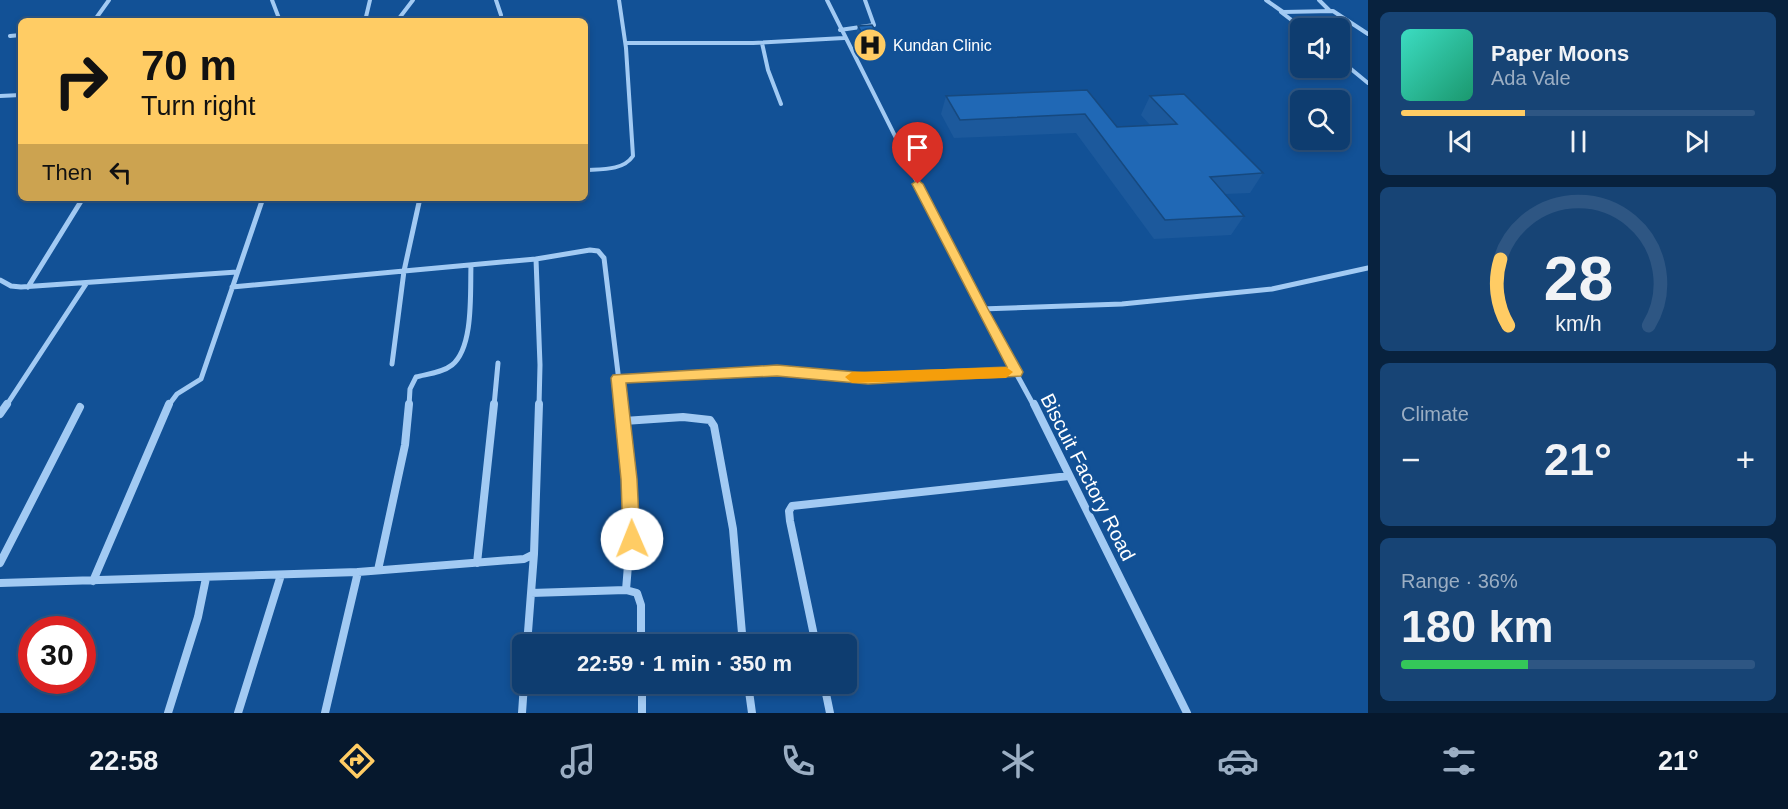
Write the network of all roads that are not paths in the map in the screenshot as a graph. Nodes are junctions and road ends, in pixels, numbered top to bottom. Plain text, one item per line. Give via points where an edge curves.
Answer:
1 (109, 0) edge
2 (272, 0) edge
3 (370, 0) edge
4 (412, 0) edge
5 (496, 0) edge
6 (619, 0) edge
7 (826, 0) edge
8 (865, 0) edge
9 (1266, 0) edge
10 (1319, 0) edge
11 (1280, 10) junction
12 (1329, 10) junction
13 (501, 15) dead end
14 (96, 18) edge
15 (279, 18) edge
16 (365, 18) edge
17 (399, 18) edge
18 (1290, 18) edge
19 (840, 30) junction
20 (1368, 34) edge
21 (18, 35) edge
22 (10, 36) dead end
23 (844, 38) junction
24 (762, 43) junction
25 (626, 44) junction
26 (1350, 68) edge
27 (1368, 83) edge
28 (18, 95) edge
29 (0, 96) edge
30 (780, 104) dead end
31 (588, 170) edge
32 (81, 201) edge
33 (262, 201) edge
34 (419, 201) edge
35 (536, 259) junction
36 (471, 265) junction
37 (1368, 268) edge
38 (404, 271) junction
39 (237, 272) junction
40 (0, 280) edge
41 (86, 284) junction
42 (28, 287) junction
43 (232, 287) junction
44 (981, 309) junction
45 (498, 363) dead end
46 (392, 364) dead end
47 (1016, 372) junction
48 (618, 378) junction
49 (80, 407) dead end
50 (0, 414) edge
51 (624, 421) junction
52 (1070, 476) junction
53 (534, 554) junction
54 (0, 563) edge
55 (477, 563) junction
56 (378, 570) junction
57 (358, 572) junction
58 (281, 575) junction
59 (206, 578) junction
60 (93, 581) junction
61 (0, 583) edge
62 (626, 590) junction
63 (531, 593) junction
64 (528, 634) edge
65 (641, 634) edge
66 (742, 634) edge
67 (814, 634) edge
68 (523, 694) edge
69 (642, 694) edge
70 (749, 694) edge
71 (826, 694) edge
72 (168, 713) edge
73 (238, 713) edge
74 (325, 713) edge
75 (522, 713) edge
76 (642, 713) edge
77 (752, 713) edge
78 (830, 713) edge
79 (1187, 713) edge

1 - 14 street
2 - 15 street
3 - 16 street
4 - 17 street
5 - 13 street
6 - 25 street
7 - 19 street, Biscuit Factory Road
8 - 19 street via 874,25
9 - 11 street
10 - 12 street
11 - 12 street
11 - 18 street
12 - 20 street
19 - 23 street, Biscuit Factory Road
21 - 22 street
23 - 24 street
23 - 44 street, Biscuit Factory Road
24 - 25 street
24 - 30 street
25 - 31 street via 633,156 624,165
26 - 27 street
28 - 29 street
32 - 42 street
33 - 39 street
34 - 38 street
35 - 36 street
35 - 48 street via 590,250 602,255
35 - 53 street via 540,365
36 - 38 street
36 - 56 street via 461,354 445,369 416,377 410,388 401,468
37 - 44 street via 1272,289 1122,304
38 - 43 street
38 - 46 street
39 - 41 street
39 - 43 street
40 - 42 street via 11,286
41 - 42 street
41 - 50 street
43 - 60 street via 201,379 195,386 177,392 170,401
44 - 47 street, Biscuit Factory Road
45 - 55 street
47 - 48 street via 868,379 777,371
47 - 52 street, Biscuit Factory Road
48 - 51 street
49 - 54 street
51 - 62 street via 632,539
51 - 66 street via 694,417 710,420 714,426 735,542
52 - 67 street via 792,506 790,521
52 - 79 street, Biscuit Factory Road
53 - 55 street via 524,559
53 - 63 street
55 - 56 street
56 - 57 street
57 - 58 street
57 - 74 street
58 - 59 street
58 - 73 street
59 - 60 street
59 - 72 street
60 - 61 street
62 - 63 street
62 - 65 street via 637,593
63 - 64 street
68 - 75 street
69 - 76 street
70 - 77 street
71 - 78 street

